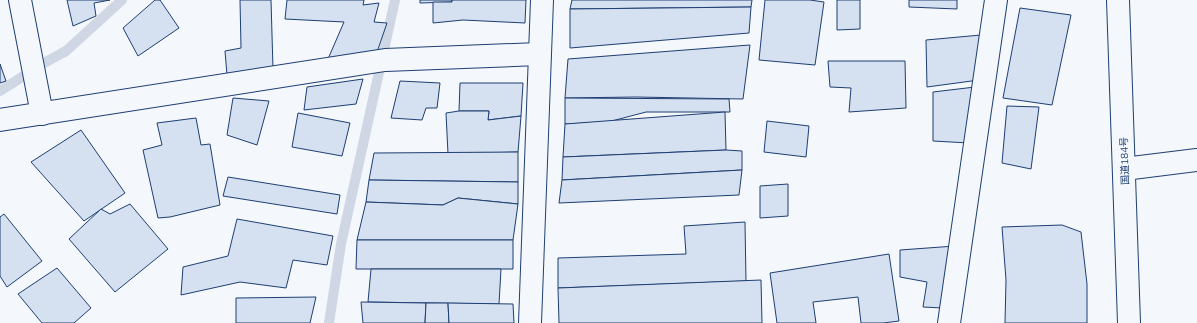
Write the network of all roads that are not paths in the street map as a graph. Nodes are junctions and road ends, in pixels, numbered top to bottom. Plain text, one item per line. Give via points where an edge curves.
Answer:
1 (20, 0) edge
2 (542, 0) edge
3 (996, 0) edge
4 (1118, 0) edge
5 (539, 54) junction
6 (42, 114) junction
7 (0, 120) edge
8 (1197, 160) edge
9 (1124, 169) junction
10 (530, 323) edge
11 (950, 323) edge
12 (1129, 323) edge

1 - 6 main road
2 - 5 main road
3 - 11 main road
4 - 9 main road, 国道184号
5 - 6 main road via 385,60
5 - 10 main road
6 - 7 main road
8 - 9 main road
9 - 12 main road, 国道184号

